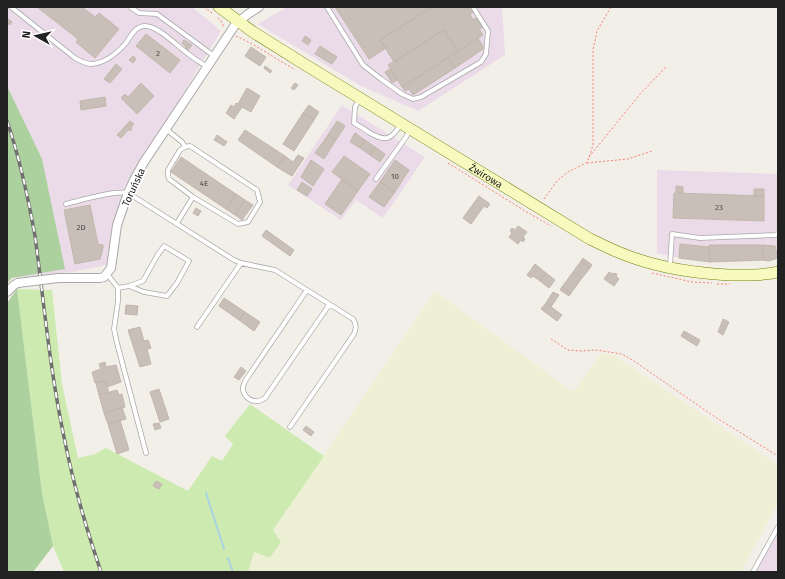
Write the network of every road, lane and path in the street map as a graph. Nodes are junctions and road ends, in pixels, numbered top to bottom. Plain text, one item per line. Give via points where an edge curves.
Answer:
1 (11, 7) edge
2 (130, 7) edge
3 (219, 7) edge
4 (259, 7) edge
5 (327, 7) edge
6 (473, 7) edge
7 (611, 7) edge
8 (238, 22) junction
9 (214, 56) junction
10 (207, 67) junction
11 (666, 67) dead end
12 (360, 99) junction
13 (406, 127) junction
14 (166, 129) junction
15 (185, 147) junction
16 (652, 151) dead end
17 (589, 158) junction
18 (586, 163) junction
19 (376, 179) dead end
20 (128, 193) junction
21 (193, 197) junction
22 (66, 204) dead end
23 (538, 208) junction
24 (177, 223) junction
25 (778, 234) edge
26 (241, 263) junction
27 (670, 268) junction
28 (778, 272) edge
29 (107, 274) junction
30 (129, 286) junction
31 (118, 288) junction
32 (307, 290) junction
33 (7, 292) edge
34 (330, 305) junction
35 (197, 327) dead end
36 (551, 339) dead end
37 (290, 426) dead end
38 (146, 453) dead end
39 (778, 456) edge
40 (778, 527) edge
41 (753, 572) edge

1 - 10 lane via 82,62 92,64 111,56 137,28 147,26 154,28
2 - 9 lane via 139,13 157,14
3 - 8 street, Żwirowa
4 - 8 street, Toruńska
5 - 6 lane via 363,65 412,99 422,96 481,62 486,54 488,31
7 - 17 path via 597,31 593,50 593,145
8 - 9 street, Toruńska
8 - 12 street, Żwirowa
9 - 10 street, Toruńska
10 - 14 street, Toruńska
11 - 17 path via 640,94
12 - 13 street, Żwirowa
12 - 13 lane via 355,106 354,123 380,138 390,137
13 - 19 lane via 406,137
13 - 23 street, Żwirowa
14 - 15 lane
14 - 20 street, Toruńska via 144,162
15 - 21 lane via 180,150 168,170 168,175 169,179
15 - 21 lane via 190,146 258,190 260,202 248,222 238,224
16 - 18 path via 628,159
17 - 18 path
18 - 23 path via 557,181
20 - 22 lane via 114,192
20 - 24 lane
20 - 29 street, Toruńska via 117,225 111,268
21 - 24 lane
23 - 27 street, Żwirowa via 590,239 618,252
24 - 26 lane
25 - 27 lane via 700,238 672,234
26 - 32 lane via 275,270
26 - 35 lane
27 - 28 street, Żwirowa via 709,274
29 - 31 lane
29 - 33 street, bridge via 100,278 58,278 18,283
30 - 30 lane via 143,281 164,246 189,261 167,296
30 - 31 lane
31 - 38 lane via 114,329
32 - 34 lane
32 - 34 lane via 245,381 243,392 252,401 265,398
34 - 37 lane via 353,319 356,328
36 - 39 path via 568,350 596,350 622,354
40 - 41 lane

